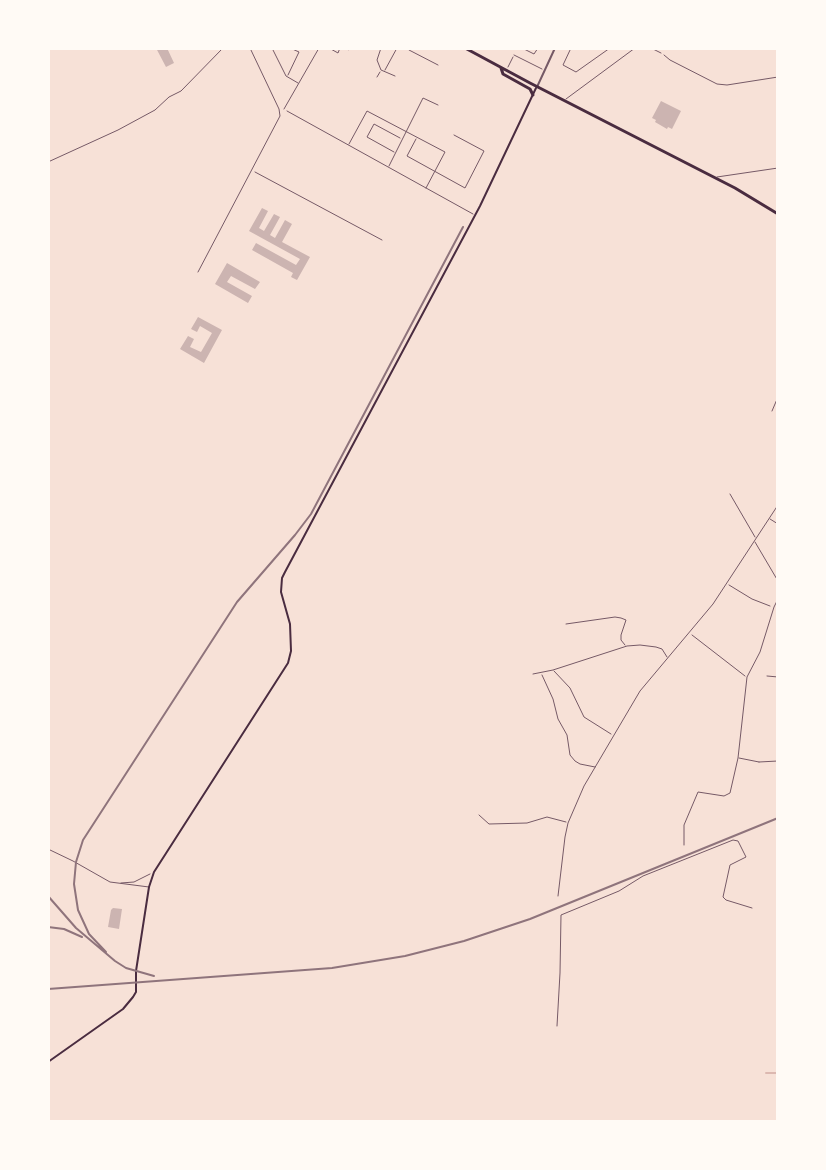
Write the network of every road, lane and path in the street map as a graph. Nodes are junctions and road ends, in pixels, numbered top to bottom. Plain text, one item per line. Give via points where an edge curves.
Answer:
1 (223, 48) edge
2 (250, 48) edge
3 (290, 48) edge
4 (319, 48) edge
5 (329, 48) edge
6 (340, 48) edge
7 (346, 48) edge
8 (350, 48) edge
9 (381, 48) edge
10 (397, 48) edge
11 (465, 48) edge
12 (520, 48) edge
13 (538, 48) edge
14 (555, 48) edge
15 (571, 48) edge
16 (609, 48) edge
17 (635, 48) edge
18 (651, 48) edge
19 (274, 49) edge
20 (409, 50) dead end
21 (514, 55) junction
22 (438, 65) dead end
23 (381, 70) junction
24 (545, 70) junction
25 (385, 71) junction
26 (504, 72) junction
27 (395, 76) dead end
28 (287, 77) junction
29 (377, 77) dead end
30 (778, 77) edge
31 (299, 84) junction
32 (537, 87) junction
33 (533, 95) junction
34 (564, 101) junction
35 (438, 105) dead end
36 (278, 106) junction
37 (280, 113) junction
38 (286, 113) junction
39 (280, 119) junction
40 (406, 131) junction
41 (454, 135) dead end
42 (417, 137) junction
43 (402, 140) junction
44 (348, 146) junction
45 (396, 152) junction
46 (48, 162) edge
47 (388, 168) junction
48 (778, 168) edge
49 (253, 171) junction
50 (435, 171) junction
51 (716, 178) junction
52 (426, 188) junction
53 (778, 214) edge
54 (475, 215) junction
55 (382, 240) dead end
56 (198, 272) dead end
57 (778, 397) edge
58 (772, 411) dead end
59 (730, 494) dead end
60 (778, 505) edge
61 (769, 518) junction
62 (778, 524) edge
63 (755, 541) junction
64 (778, 581) edge
65 (727, 583) junction
66 (778, 599) edge
67 (774, 607) junction
68 (566, 624) dead end
69 (690, 634) junction
70 (627, 646) junction
71 (668, 660) junction
72 (553, 670) junction
73 (541, 673) junction
74 (533, 674) dead end
75 (767, 676) dead end
76 (747, 677) junction
77 (778, 677) edge
78 (613, 735) junction
79 (738, 758) junction
80 (778, 761) edge
81 (595, 767) junction
82 (479, 815) dead end
83 (568, 823) junction
84 (684, 845) dead end
85 (48, 849) edge
86 (154, 872) junction
87 (139, 879) junction
88 (119, 883) junction
89 (143, 886) junction
90 (149, 887) junction
91 (558, 896) dead end
92 (752, 908) dead end
93 (557, 1026) dead end
94 (48, 1062) edge

1 - 46 street via 155,110
2 - 36 street
3 - 28 street via 299,52
4 - 31 street
5 - 6 street via 338,53
7 - 8 street
9 - 23 street
10 - 25 street
11 - 26 main road
12 - 13 street via 534,54
12 - 21 street
14 - 24 street
15 - 16 street via 563,65 576,72
17 - 34 street
18 - 30 street via 717,84
19 - 28 street
20 - 22 street
21 - 24 street
21 - 26 street
23 - 25 street
23 - 29 street
24 - 32 street
25 - 27 street
26 - 32 main road
26 - 33 main road
28 - 31 street
31 - 38 street
32 - 33 main road
32 - 34 main road
33 - 54 main road
34 - 51 main road
35 - 40 street via 423,98
36 - 37 street
36 - 38 street
37 - 38 street
37 - 39 street
38 - 39 street
38 - 44 street
39 - 49 street
40 - 42 street
40 - 43 street
40 - 44 street via 367,111
41 - 50 street via 484,151 465,188
42 - 50 street via 407,156
42 - 50 street via 445,152
43 - 45 street
43 - 45 street via 374,124 367,137
44 - 47 street
45 - 47 street
47 - 52 street
48 - 51 street
49 - 55 street
49 - 56 street
50 - 52 street
51 - 53 main road
52 - 54 street
54 - 86 main road via 285,572 281,592 290,624 288,663
57 - 58 street
59 - 63 street
60 - 61 street
61 - 62 street
61 - 63 street
63 - 64 street
63 - 65 street
65 - 67 street
65 - 69 street
66 - 67 street
67 - 76 street
68 - 70 street via 626,620 621,640
69 - 71 street
69 - 76 street
70 - 71 street via 662,649
70 - 72 street
71 - 78 street via 640,691
72 - 73 street
72 - 78 street via 570,688 584,717
73 - 74 street
73 - 81 street via 570,755
75 - 77 street
76 - 79 street
78 - 81 street
79 - 80 street
79 - 84 street via 730,793 698,792 684,825
81 - 83 street
82 - 83 street via 489,824 547,817
83 - 91 street
85 - 88 street
86 - 87 street
86 - 90 main road
87 - 88 street
87 - 89 street
88 - 89 street
89 - 90 street
90 - 94 main road via 136,992 123,1009
92 - 93 street via 723,897 730,865 746,857 733,840 561,915

